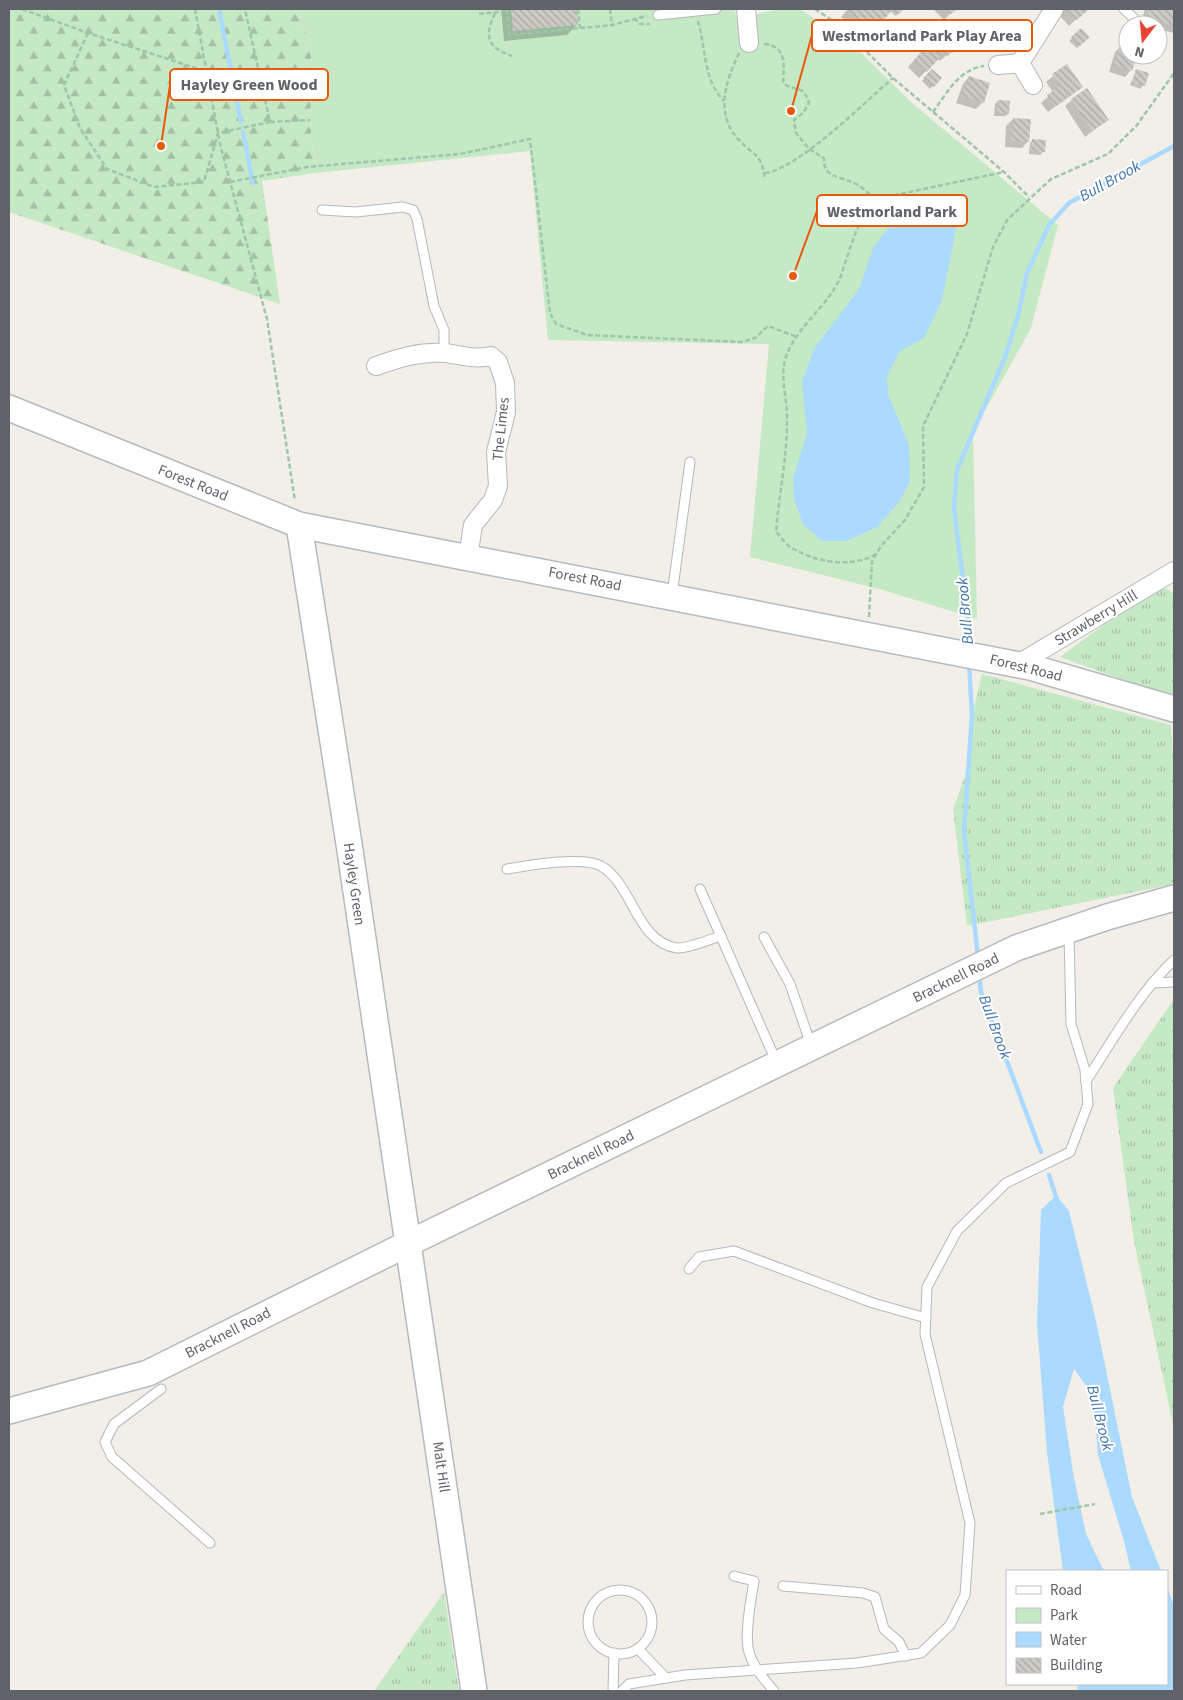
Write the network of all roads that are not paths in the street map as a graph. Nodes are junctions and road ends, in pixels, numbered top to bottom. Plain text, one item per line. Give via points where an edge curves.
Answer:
1 (716, 9) edge
2 (746, 9) edge
3 (1054, 9) edge
4 (659, 19) road end
5 (749, 43) road end
6 (1020, 63) junction
7 (998, 65) road end
8 (1033, 85) dead end
9 (322, 210) dead end
10 (444, 353) junction
11 (376, 366) dead end
12 (9, 408) edge
13 (690, 462) dead end
14 (299, 524) junction
15 (468, 557) junction
16 (1174, 572) edge
17 (672, 596) junction
18 (1018, 664) junction
19 (1174, 709) edge
20 (507, 868) dead end
21 (700, 889) dead end
22 (1174, 898) edge
23 (1069, 930) junction
24 (721, 936) junction
25 (764, 937) dead end
26 (1174, 960) edge
27 (1174, 982) edge
28 (1152, 984) junction
29 (812, 1048) junction
30 (778, 1064) junction
31 (1086, 1082) junction
32 (408, 1244) junction
33 (689, 1269) dead end
34 (926, 1318) junction
35 (161, 1389) dead end
36 (9, 1411) edge
37 (210, 1543) dead end
38 (734, 1576) dead end
39 (783, 1586) dead end
40 (638, 1649) junction
41 (614, 1653) junction
42 (906, 1656) junction
43 (757, 1670) junction
44 (666, 1678) junction
45 (474, 1691) edge
46 (613, 1691) edge
47 (622, 1691) edge
48 (774, 1691) edge

1 - 4 lane
2 - 5 street
3 - 6 street
6 - 7 street
6 - 8 street
9 - 10 lane via 356,212 403,207 413,210 434,306 444,330
10 - 11 street, The Limes via 409,355
10 - 15 street, The Limes via 470,358 491,356 498,362 505,383 506,412 496,452 498,486 492,500 473,525
12 - 14 main road, Forest Road
13 - 17 lane
14 - 15 main road, Forest Road
14 - 32 main road, Hayley Green
15 - 17 main road, Forest Road
16 - 18 street, Strawberry Hill
17 - 18 main road, Forest Road
18 - 19 main road, Forest Road
20 - 24 lane via 572,862 601,866 615,878 652,934 662,941 678,948
21 - 24 lane
22 - 23 main road, Bracknell Road
23 - 29 main road, Bracknell Road via 1016,948
23 - 31 lane via 1071,1024 1086,1070
24 - 30 lane
25 - 29 lane via 790,984
26 - 28 lane
27 - 28 lane
28 - 31 lane
29 - 30 main road, Bracknell Road
30 - 32 main road, Bracknell Road
31 - 34 lane via 1088,1104 1070,1152 1006,1183 957,1231 927,1287
32 - 36 main road, Bracknell Road via 148,1373
32 - 45 main road, Malt Hill
33 - 34 lane via 699,1257 734,1251 873,1303
34 - 42 lane via 926,1334 970,1523 969,1541 965,1595 950,1625 921,1653
35 - 37 lane via 114,1424 105,1442 112,1457
38 - 43 lane via 754,1581 749,1609 748,1651
39 - 42 lane via 864,1593 875,1597 884,1629 899,1642
40 - 41 lane
40 - 41 lane via 652,1628 651,1612 642,1598 619,1590 604,1595 593,1607 589,1623 599,1646
40 - 44 lane
41 - 46 lane
42 - 43 lane via 857,1664
43 - 44 lane
43 - 48 lane
44 - 47 lane via 630,1684

